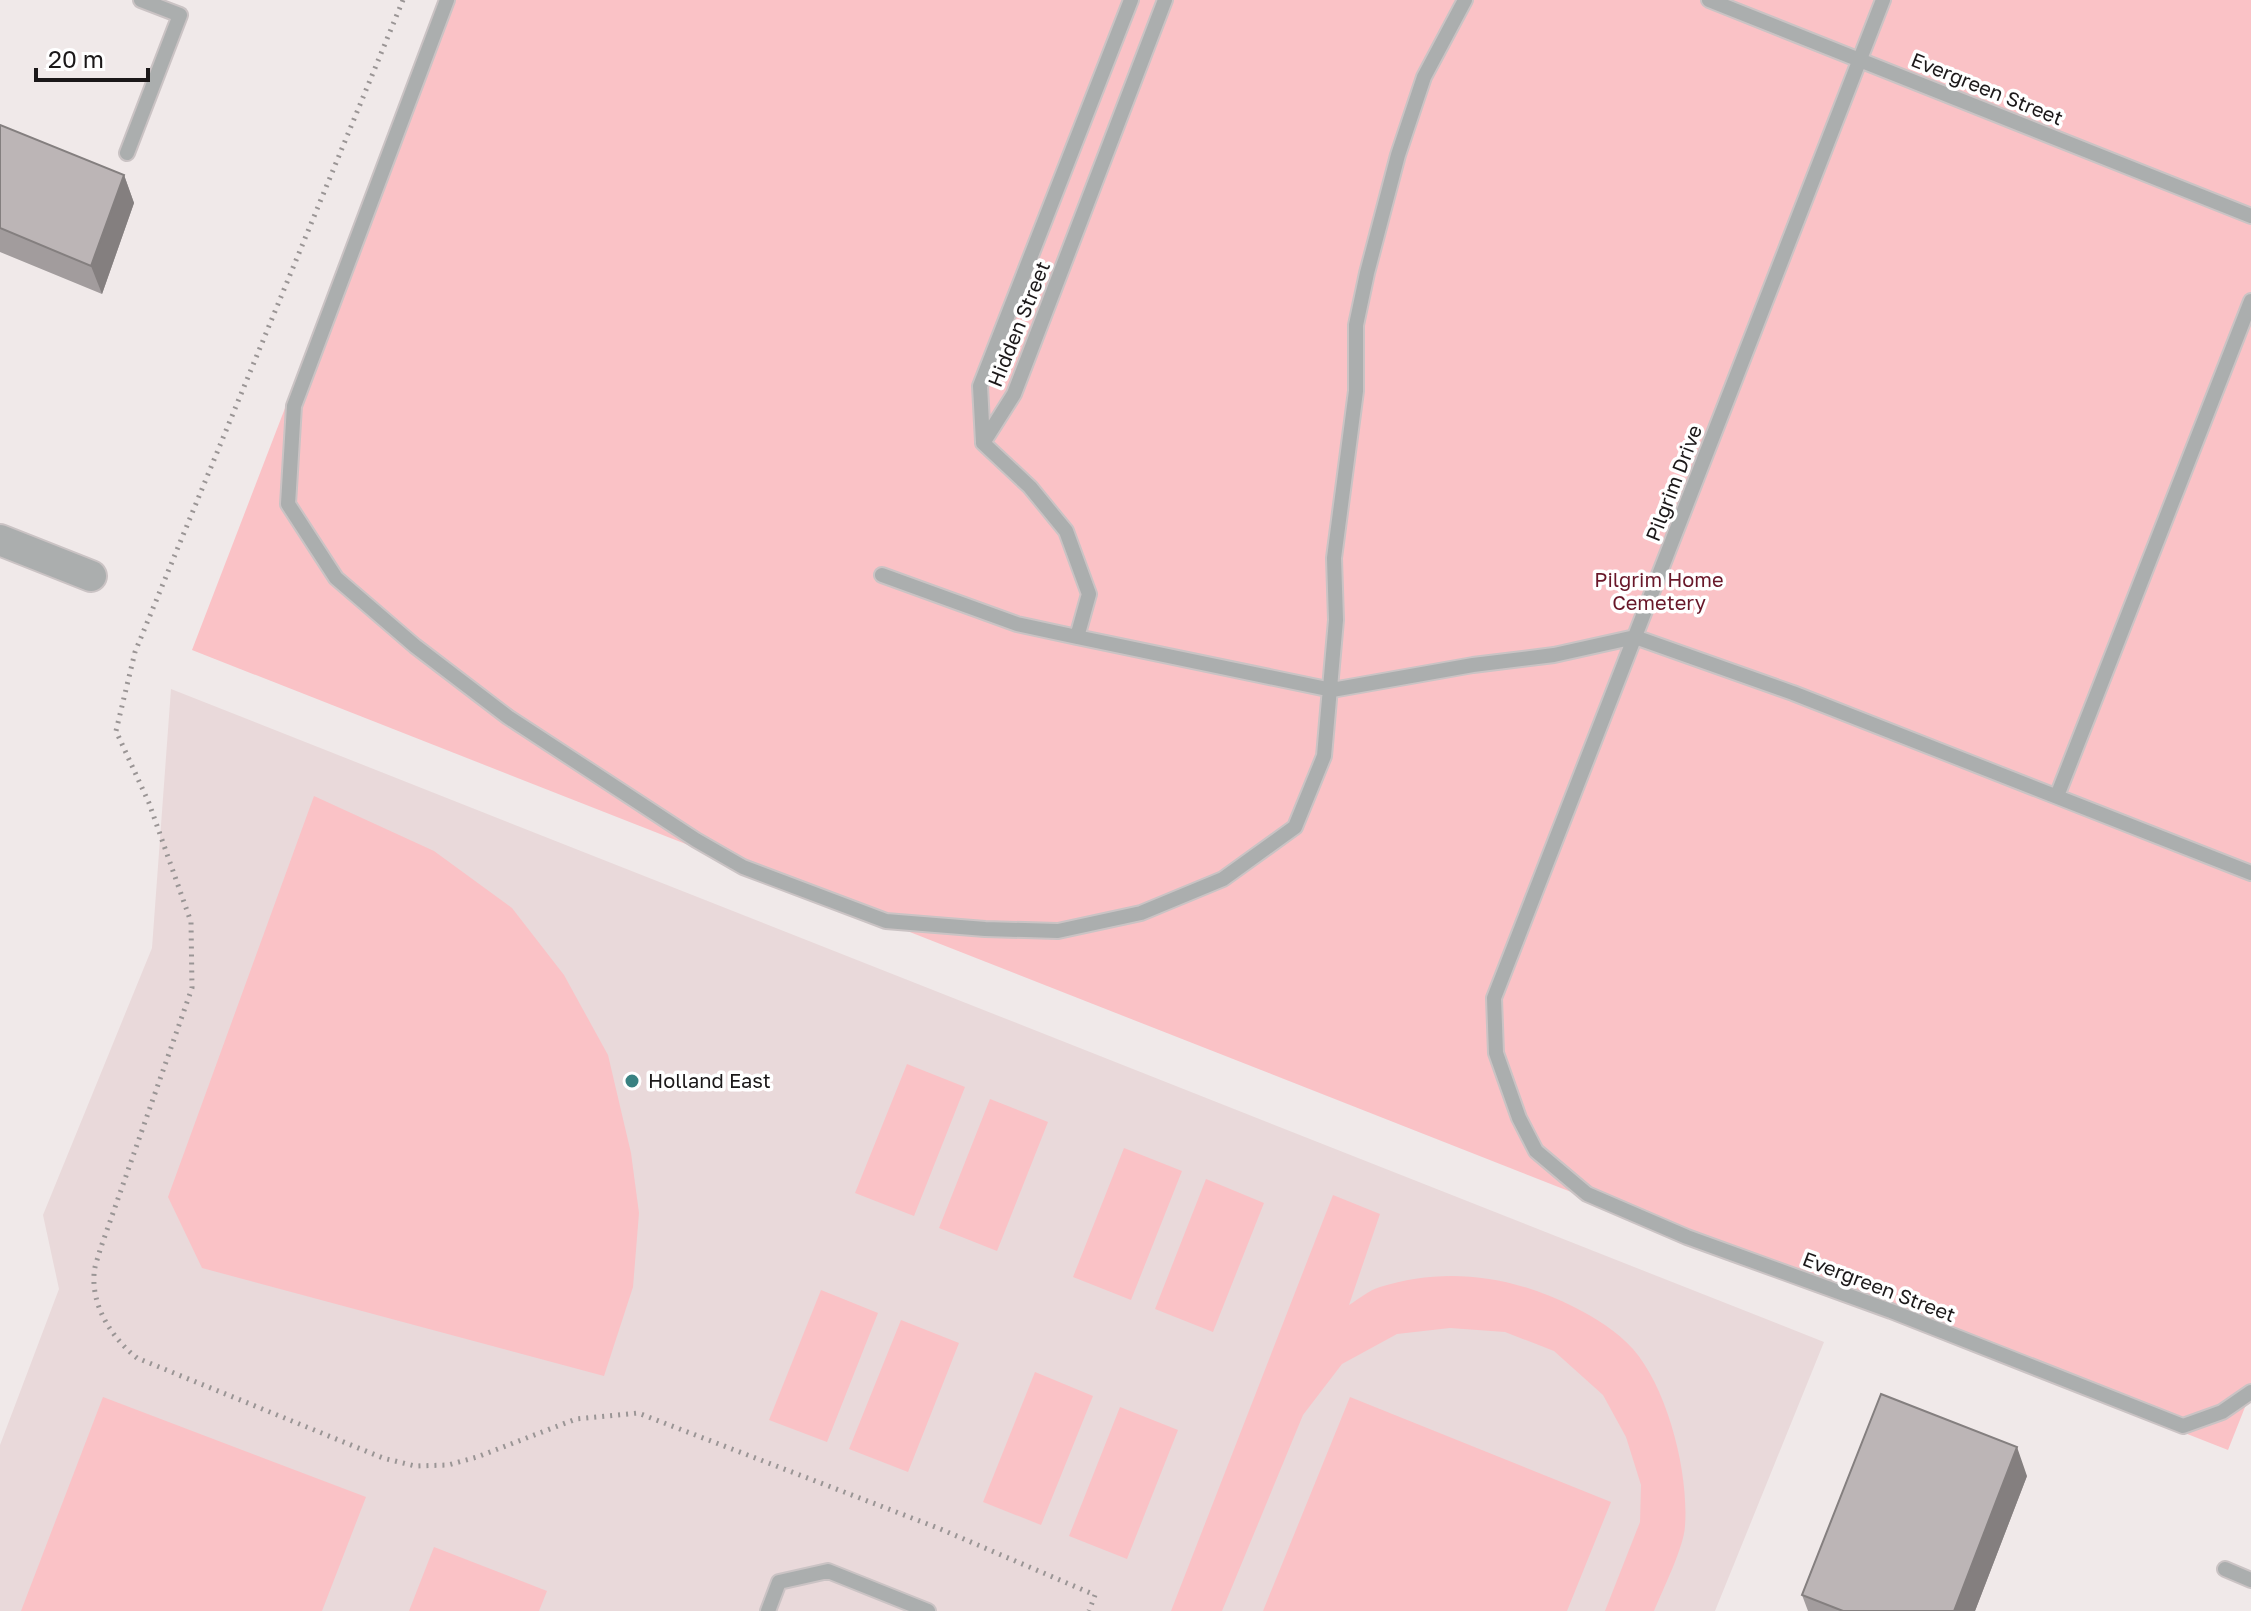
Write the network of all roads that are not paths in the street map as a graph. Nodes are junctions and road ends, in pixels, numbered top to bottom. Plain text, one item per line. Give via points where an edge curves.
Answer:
1 (141, 0) edge
2 (447, 0) edge
3 (1131, 0) edge
4 (1165, 0) edge
5 (1465, 0) edge
6 (1709, 0) edge
7 (1883, 0) edge
8 (1860, 60) junction
9 (127, 153) dead end
10 (2251, 216) edge
11 (2251, 301) edge
12 (983, 443) junction
13 (0, 540) edge
14 (882, 575) dead end
15 (91, 576) dead end
16 (1077, 637) junction
17 (1635, 637) junction
18 (1332, 690) junction
19 (2057, 796) junction
20 (2251, 873) edge
21 (1519, 1118) joint
22 (2251, 1392) edge
23 (2225, 1569) dead end
24 (2251, 1580) edge
25 (903, 1606) edge
26 (768, 1611) edge
27 (928, 1611) edge

1 - 9 lane via 180,15
2 - 18 lane via 294,406 288,504 336,578 415,646 508,717 743,867 886,921 985,929 1058,931 1141,913 1223,879 1295,827 1324,756
3 - 12 lane, Hidden Street via 980,386
4 - 12 lane, Hidden Street via 1014,394
5 - 18 lane via 1420,90 1394,169 1356,325 1356,391 1334,558
6 - 8 lane, Evergreen Street
7 - 8 lane, Pilgrim Drive
8 - 10 lane, Evergreen Street
8 - 17 lane, Pilgrim Drive
11 - 19 lane
12 - 16 lane via 1030,487 1066,531 1089,594
13 - 15 street
14 - 16 lane via 1017,624
16 - 18 lane
17 - 18 lane
17 - 19 lane
17 - 21 lane, Pilgrim Drive via 1494,998 1496,1053
19 - 20 lane
21 - 22 lane, Evergreen Street via 1536,1151 1587,1194 2183,1426 2222,1412
23 - 24 lane
25 - 26 lane via 828,1571 779,1582
25 - 27 lane

